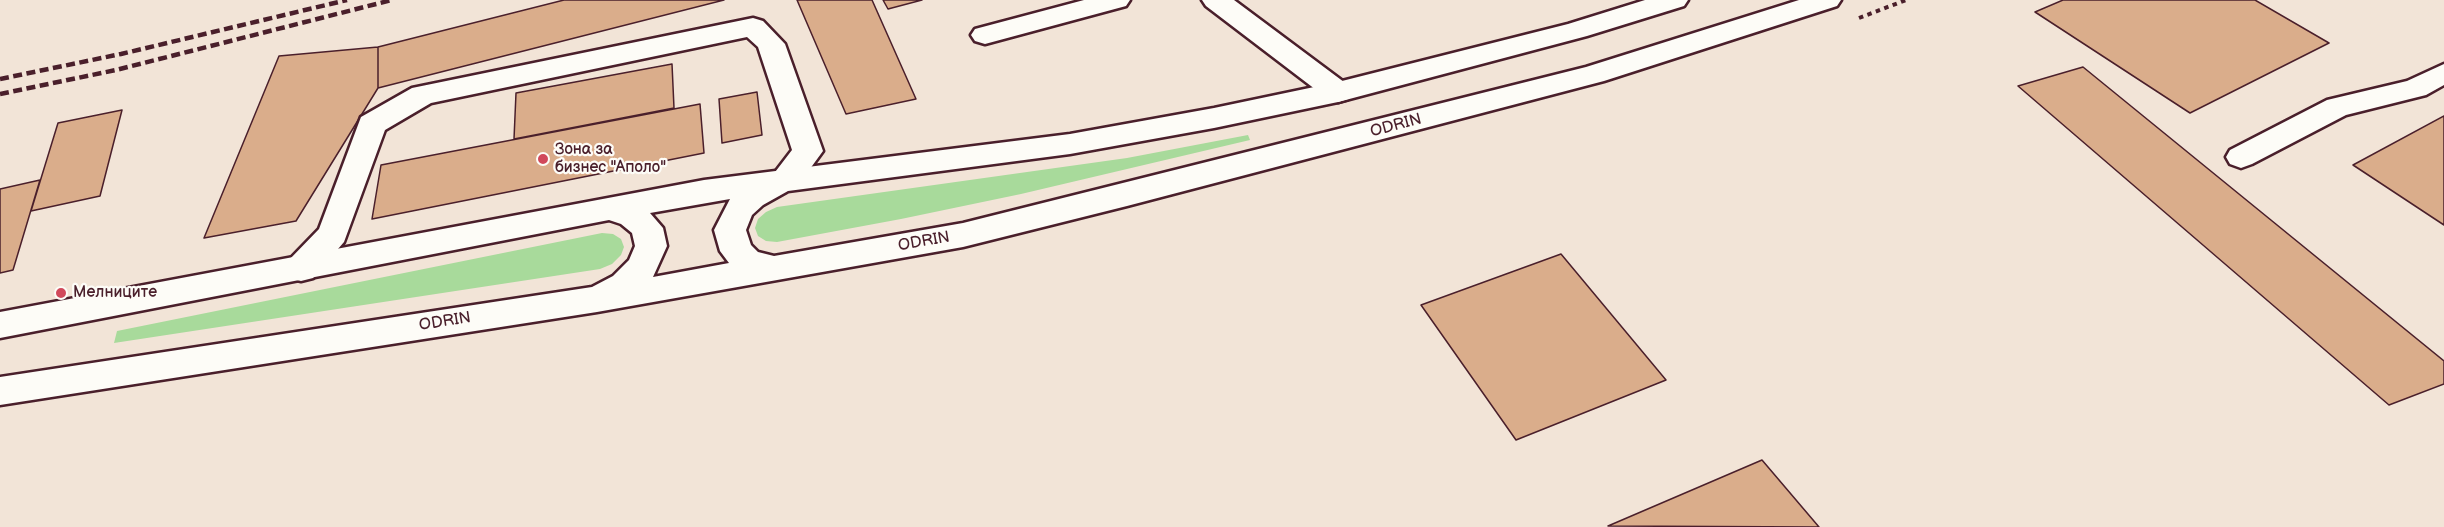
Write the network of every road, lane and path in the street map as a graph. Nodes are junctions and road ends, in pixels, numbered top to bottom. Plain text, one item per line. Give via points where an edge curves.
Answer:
1 (1116, 0) edge
2 (1216, 0) edge
3 (1827, 0) edge
4 (1664, 2) edge
5 (985, 34) dead end
6 (2444, 73) edge
7 (1338, 92) junction
8 (2241, 157) dead end
9 (785, 180) junction
10 (609, 209) junction
11 (301, 269) junction
12 (778, 269) junction
13 (597, 299) junction
14 (0, 326) edge
15 (0, 391) edge

1 - 5 main road
2 - 7 main road
3 - 12 main road, ODRIN via 1593,74 1127,195 963,235
4 - 7 main road via 1577,30
6 - 8 main road via 2416,88 2337,107
7 - 9 main road via 1070,144
9 - 10 main road
9 - 11 main road via 808,151 771,44 753,27 719,33 422,95 372,124 333,234
9 - 12 main road via 752,197 739,209 730,230 736,251 747,261
10 - 11 main road
10 - 13 main road via 632,214 647,228 651,246 643,266 625,285
11 - 14 main road
12 - 13 main road, ODRIN
13 - 15 main road, ODRIN

